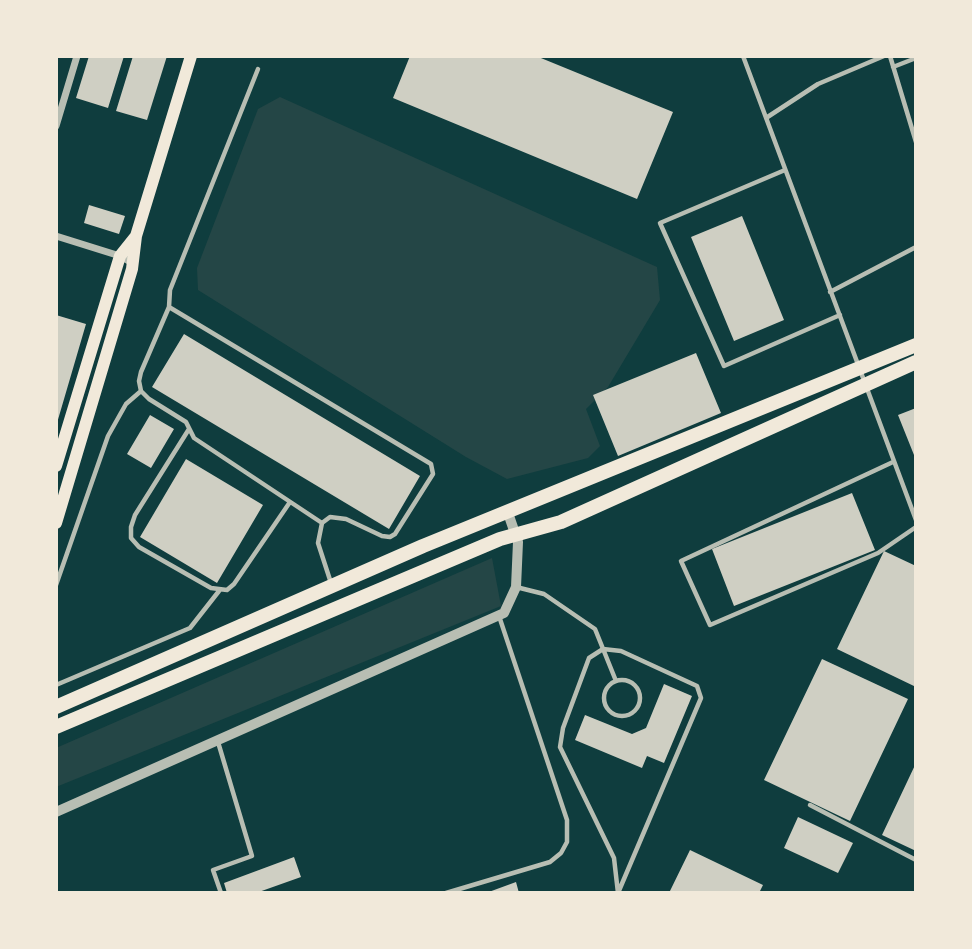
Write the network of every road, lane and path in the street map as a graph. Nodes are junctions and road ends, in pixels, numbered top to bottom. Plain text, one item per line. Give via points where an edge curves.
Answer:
1 (77, 56) edge
2 (191, 56) edge
3 (743, 56) edge
4 (884, 56) edge
5 (890, 56) edge
6 (916, 58) edge
7 (894, 67) junction
8 (258, 69) dead end
9 (766, 118) junction
10 (56, 126) edge
11 (916, 142) edge
12 (785, 170) junction
13 (56, 236) edge
14 (136, 236) junction
15 (916, 247) edge
16 (120, 256) junction
17 (134, 264) junction
18 (830, 292) junction
19 (169, 307) junction
20 (840, 315) junction
21 (916, 345) edge
22 (916, 362) edge
23 (860, 369) junction
24 (866, 383) junction
25 (141, 391) junction
26 (189, 429) junction
27 (893, 462) junction
28 (56, 466) edge
29 (290, 502) junction
30 (508, 513) junction
31 (916, 520) edge
32 (56, 523) edge
33 (322, 523) junction
34 (916, 527) edge
35 (515, 535) junction
36 (56, 585) edge
37 (333, 587) junction
38 (516, 587) junction
39 (219, 591) junction
40 (498, 615) junction
41 (603, 649) junction
42 (616, 681) junction
43 (56, 685) edge
44 (56, 707) edge
45 (56, 727) edge
46 (218, 741) junction
47 (810, 805) dead end
48 (56, 812) edge
49 (916, 860) edge
50 (221, 893) edge
51 (446, 893) edge
52 (618, 893) edge

1 - 10 street
2 - 14 main road
3 - 9 lane
4 - 9 lane via 818,84
5 - 7 lane
6 - 7 lane
7 - 11 lane
8 - 19 lane via 170,290
9 - 12 lane
12 - 18 lane
12 - 20 lane via 660,223 724,366
13 - 16 street
14 - 16 main road
14 - 17 main road
15 - 18 lane
16 - 17 street
16 - 28 main road
17 - 32 main road
18 - 20 lane
19 - 25 lane via 141,372
19 - 33 lane via 431,464 433,474 390,537 346,519 330,517
20 - 23 lane
21 - 23 main road
22 - 24 main road
23 - 24 lane
23 - 30 main road
24 - 27 lane
24 - 35 main road via 561,522
25 - 26 lane
25 - 36 lane via 126,404 108,436
26 - 29 lane via 194,438
26 - 39 lane via 139,506 131,538 139,547
27 - 31 lane
27 - 34 lane via 681,561 710,625 878,553
29 - 33 lane
29 - 39 lane via 234,584
30 - 35 street
30 - 37 main road
33 - 37 lane via 318,543
35 - 38 street
35 - 45 main road
37 - 44 main road
38 - 40 street
38 - 41 lane via 544,594 587,623 595,629
39 - 43 lane via 190,628
40 - 46 street
40 - 51 lane via 567,820 567,842 550,862
41 - 42 lane
41 - 52 lane via 589,658 560,747 614,858
41 - 52 lane via 621,651 697,686 701,698
42 - 42 lane via 634,684 640,695 638,707 628,715 610,712 604,701 606,689
46 - 48 street
46 - 50 lane via 252,856 213,870
47 - 49 lane

